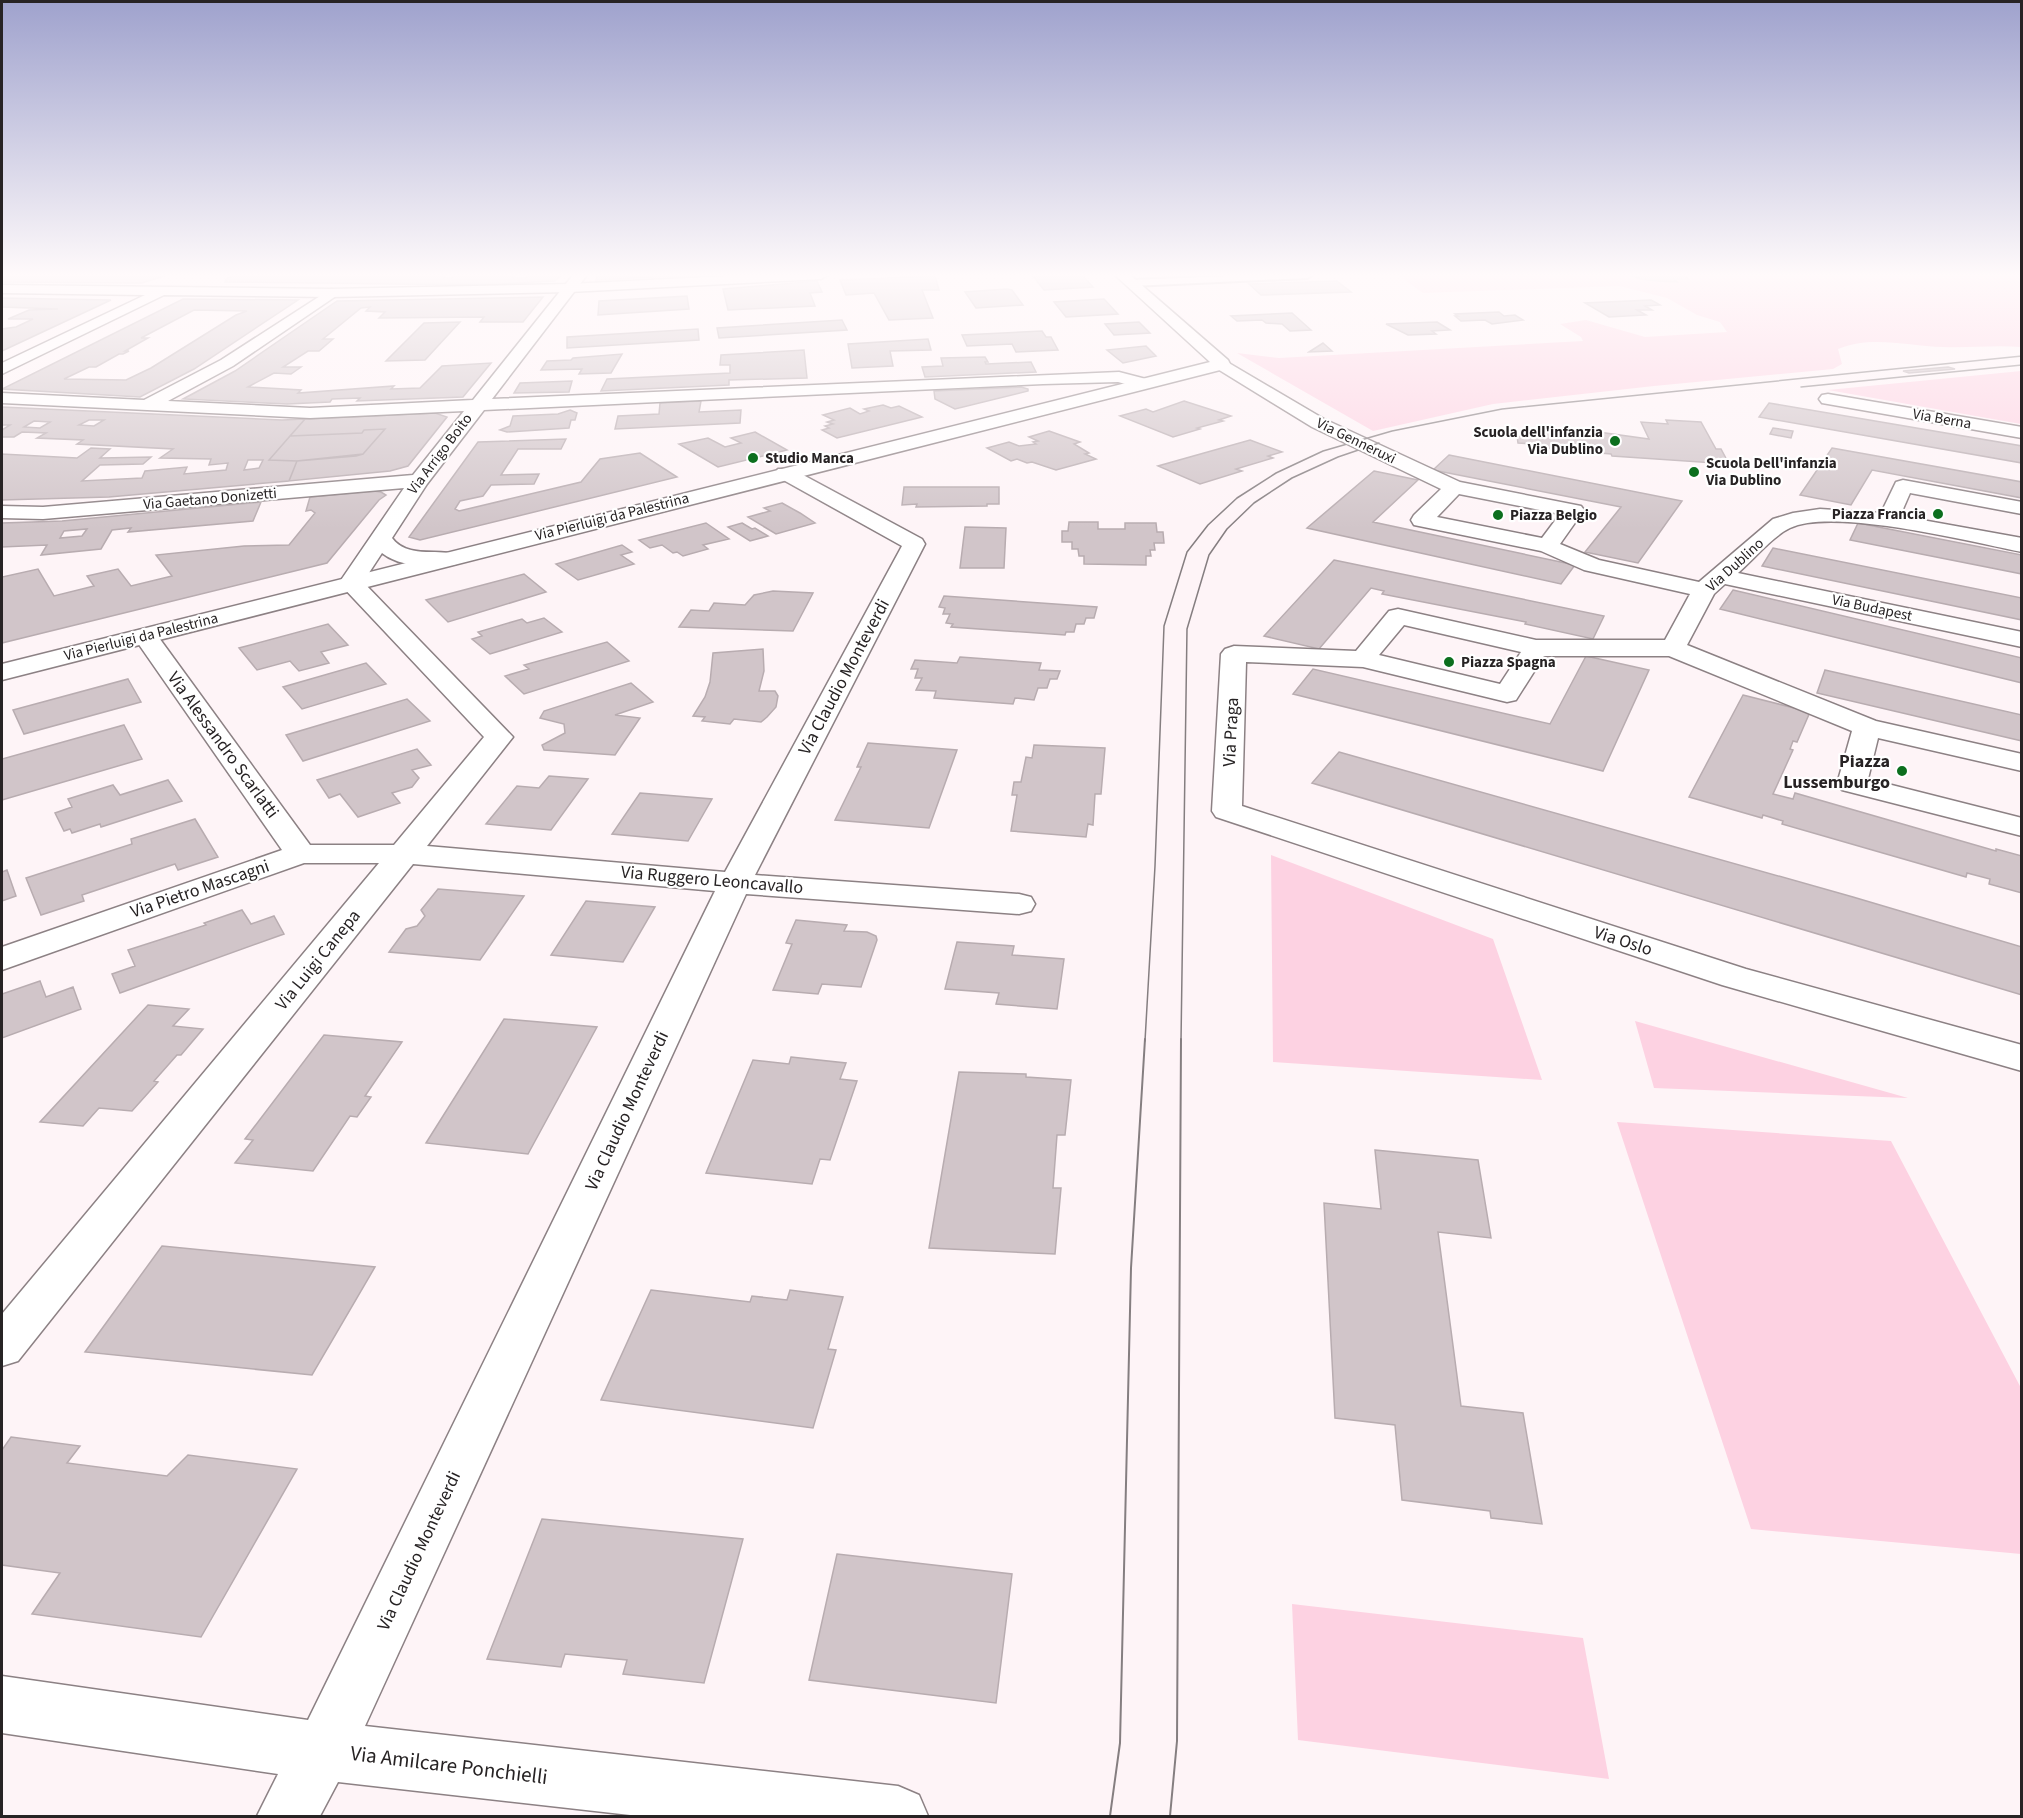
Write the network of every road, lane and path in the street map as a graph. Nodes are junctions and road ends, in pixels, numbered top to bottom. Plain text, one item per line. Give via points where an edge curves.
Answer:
1 (21, 360) edge
2 (232, 360) edge
3 (512, 360) edge
4 (1217, 360) edge
5 (1222, 364) junction
6 (2, 369) edge
7 (1043, 379) junction
8 (1140, 383) junction
9 (2, 398) edge
10 (1828, 399) dead end
11 (477, 404) junction
12 (1059, 404) junction
13 (147, 405) junction
14 (2022, 433) edge
15 (785, 473) junction
16 (419, 481) junction
17 (1454, 487) junction
18 (2022, 508) edge
19 (2, 512) edge
20 (1888, 520) junction
21 (381, 537) junction
22 (2022, 545) edge
23 (1547, 546) junction
24 (448, 559) junction
25 (351, 583) junction
26 (1713, 583) junction
27 (145, 636) junction
28 (2022, 640) edge
29 (1536, 648) junction
30 (1674, 648) junction
31 (1363, 659) junction
32 (2, 672) edge
33 (1867, 727) junction
34 (2022, 763) edge
35 (1227, 811) joint
36 (2022, 827) edge
37 (301, 854) junction
38 (405, 854) junction
39 (735, 883) junction
40 (1019, 904) dead end
41 (2, 959) edge
42 (2022, 1058) edge
43 (2, 1347) edge
44 (2, 1705) edge
45 (323, 1751) junction
46 (287, 1816) edge
47 (898, 1816) edge

1 - 6 street
2 - 13 street
3 - 11 street, Via Arrigo Boito
4 - 5 street, Via Genneruxi
5 - 8 street, Via Pierluigi da Palestrina
5 - 17 street, Via Genneruxi via 1318,423
7 - 8 street via 1119,377
7 - 11 street
7 - 12 street via 1065,389
8 - 12 street, Via Pierluigi da Palestrina
9 - 13 street
10 - 14 street, Via Berna
11 - 13 street via 310,412
11 - 16 street, Via Arrigo Boito
12 - 15 street, Via Pierluigi da Palestrina
15 - 24 street, Via Pierluigi da Palestrina
15 - 39 street, Via Claudio Monteverdi via 914,544
16 - 19 street, Via Gaetano Donizetti via 43,513
16 - 21 street, Via Arrigo Boito
17 - 23 street via 1574,510
17 - 23 street via 1422,520
18 - 20 street via 1904,486
20 - 22 street
20 - 26 street, Via Dublino via 1815,516 1793,519 1781,524
21 - 24 street via 387,549 400,555
21 - 25 street, Via Arrigo Boito
23 - 26 street via 1592,565
24 - 25 street, Via Pierluigi da Palestrina
25 - 27 street, Via Pierluigi da Palestrina
25 - 38 street, Via Luigi Canepa via 499,737
26 - 28 street, Via Budapest
26 - 30 street, Via Dublino
27 - 32 street, Via Pierluigi da Palestrina
27 - 37 street, Via Alessandro Scarlatti
29 - 30 street
29 - 31 street via 1398,616
29 - 31 street via 1507,694
30 - 33 street
31 - 35 street, Via Praga via 1234,654
33 - 34 street
33 - 36 street via 1852,784
35 - 42 street, Via Oslo via 1734,977
37 - 38 street, Via Pietro Mascagni
37 - 41 street, Via Pietro Mascagni
38 - 39 street, Via Ruggero Leoncavallo
38 - 43 street, Via Luigi Canepa
39 - 40 street, Via Ruggero Leoncavallo
39 - 45 street, Via Claudio Monteverdi
44 - 45 street, Via Amilcare Ponchielli
45 - 46 street, Via Claudio Monteverdi
45 - 47 street, Via Amilcare Ponchielli

